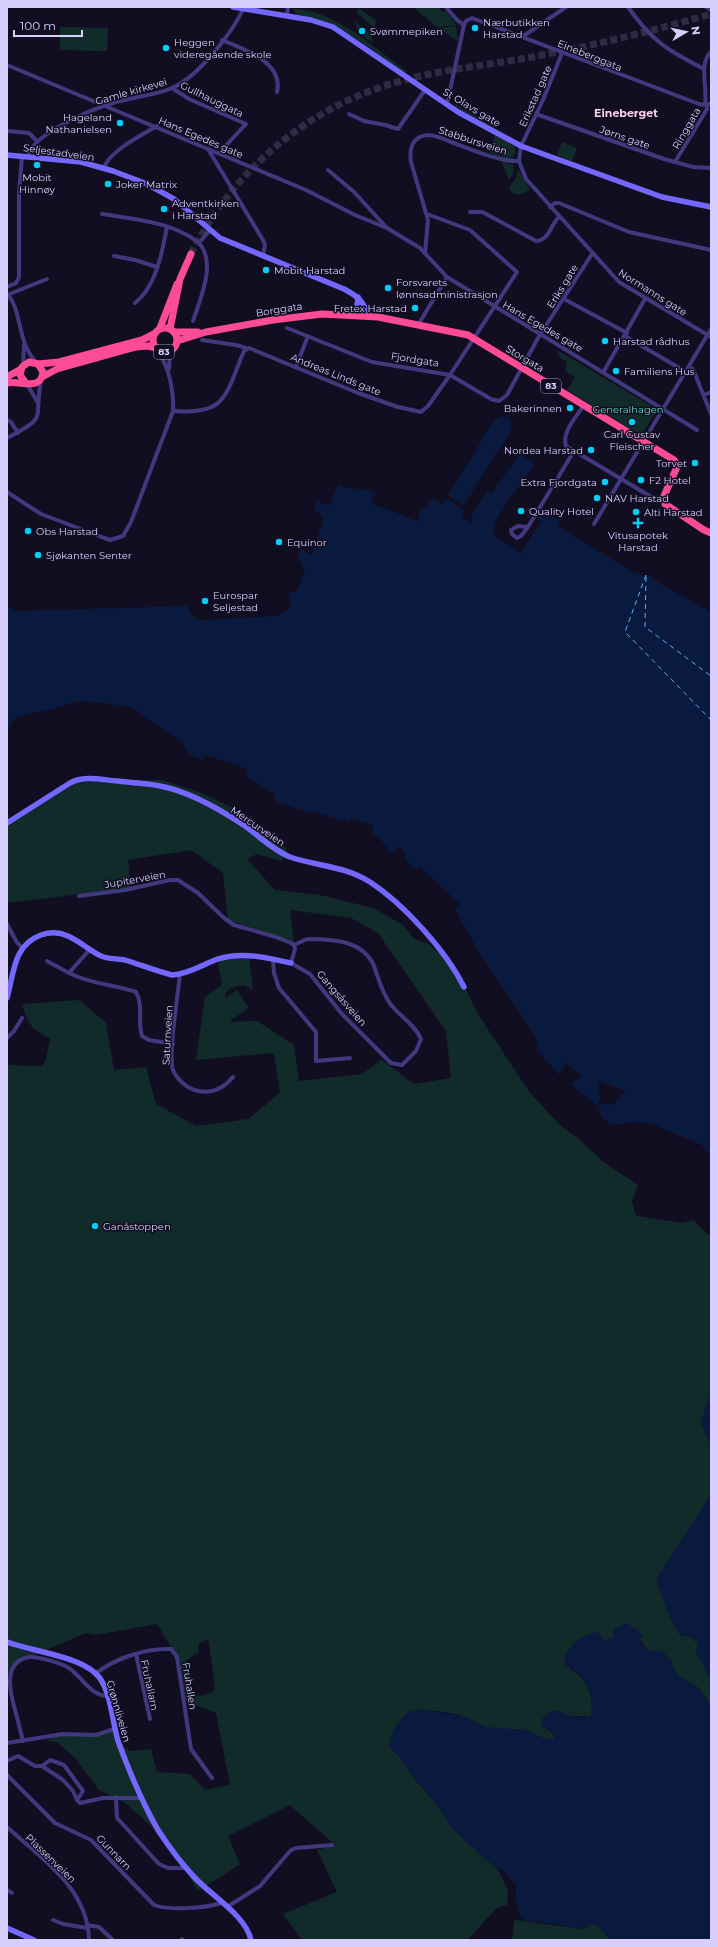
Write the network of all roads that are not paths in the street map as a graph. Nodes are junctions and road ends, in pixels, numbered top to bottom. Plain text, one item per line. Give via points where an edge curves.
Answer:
1 (233, 7) edge
2 (288, 7) edge
3 (446, 7) edge
4 (566, 7) edge
5 (628, 7) edge
6 (706, 7) edge
7 (243, 9) junction
8 (711, 10) edge
9 (287, 16) junction
10 (464, 25) junction
11 (522, 37) junction
12 (222, 40) junction
13 (562, 52) junction
14 (711, 52) edge
15 (7, 65) edge
16 (704, 69) junction
17 (172, 88) junction
18 (425, 90) junction
19 (278, 92) dead end
20 (447, 104) junction
21 (708, 104) edge
22 (105, 105) junction
23 (348, 114) dead end
24 (536, 114) junction
25 (156, 126) junction
26 (7, 131) edge
27 (37, 141) junction
28 (521, 146) junction
29 (208, 149) junction
30 (219, 153) junction
31 (7, 155) edge
32 (25, 156) junction
33 (519, 161) junction
34 (675, 162) junction
35 (104, 168) junction
36 (711, 168) edge
37 (328, 170) dead end
38 (550, 207) junction
39 (711, 207) edge
40 (470, 212) dead end
41 (102, 214) dead end
42 (427, 214) junction
43 (559, 217) junction
44 (167, 227) junction
45 (387, 228) junction
46 (210, 230) junction
47 (199, 243) junction
48 (711, 250) edge
49 (425, 253) junction
50 (191, 254) tunnel mouth
51 (592, 254) junction
52 (263, 255) junction
53 (114, 256) dead end
54 (156, 267) junction
55 (447, 277) junction
56 (47, 279) dead end
57 (180, 279) junction
58 (7, 287) edge
59 (8, 295) edge
60 (358, 297) junction
61 (564, 299) junction
62 (645, 299) junction
63 (135, 303) dead end
64 (494, 306) junction
65 (356, 315) junction
66 (369, 316) junction
67 (193, 320) dead end
68 (418, 325) junction
69 (160, 328) junction
70 (287, 328) dead end
71 (711, 329) edge
72 (172, 331) junction
73 (206, 332) junction
74 (154, 334) junction
75 (542, 334) junction
76 (626, 335) junction
77 (308, 336) junction
78 (709, 336) edge
79 (474, 338) junction
80 (202, 340) dead end
81 (177, 341) junction
82 (24, 344) junction
83 (246, 348) junction
84 (157, 349) junction
85 (170, 350) junction
86 (37, 363) junction
87 (22, 367) junction
88 (296, 367) junction
89 (689, 367) junction
90 (522, 368) junction
91 (604, 371) junction
92 (169, 372) junction
93 (686, 372) junction
94 (450, 375) junction
95 (7, 377) edge
96 (42, 378) junction
97 (7, 383) edge
98 (26, 383) junction
99 (711, 392) edge
100 (704, 395) junction
101 (38, 404) junction
102 (584, 405) junction
103 (664, 409) junction
104 (173, 411) junction
105 (711, 414) edge
106 (7, 420) edge
107 (698, 430) dead end
108 (18, 433) junction
109 (7, 438) edge
110 (644, 441) junction
111 (574, 451) junction
112 (621, 479) junction
113 (7, 492) edge
114 (664, 501) junction
115 (594, 524) dead end
116 (528, 527) dead end
117 (711, 533) edge
118 (7, 822) edge
119 (79, 896) dead end
120 (7, 924) edge
121 (294, 945) junction
122 (22, 948) junction
123 (90, 949) junction
124 (273, 959) junction
125 (47, 961) dead end
126 (291, 963) junction
127 (69, 973) junction
128 (180, 974) junction
129 (464, 987) dead end
130 (7, 998) edge
131 (22, 1018) dead end
132 (7, 1038) edge
133 (173, 1044) junction
134 (350, 1058) dead end
135 (233, 1077) dead end
136 (7, 1642) edge
137 (136, 1654) junction
138 (96, 1673) junction
139 (107, 1696) junction
140 (150, 1719) dead end
141 (114, 1729) junction
142 (23, 1741) junction
143 (7, 1743) edge
144 (7, 1761) edge
145 (42, 1766) junction
146 (7, 1775) edge
147 (212, 1778) dead end
148 (116, 1797) junction
149 (142, 1798) junction
150 (76, 1800) junction
151 (7, 1827) edge
152 (332, 1845) dead end
153 (186, 1868) junction
154 (7, 1890) edge
155 (12, 1893) dead end
156 (222, 1903) junction
157 (227, 1907) junction
158 (53, 1920) dead end
159 (87, 1927) junction
160 (7, 1928) edge
161 (34, 1940) edge
162 (89, 1940) edge
163 (113, 1940) edge
164 (251, 1940) edge

1 - 7 street, St Olavs gate
2 - 9 street
3 - 10 street
4 - 11 street
5 - 16 street via 641,26 660,44
6 - 8 street
7 - 9 street, St Olavs gate
7 - 12 street, Gamle kirkevei
9 - 18 street, St Olavs gate via 316,21 338,30
10 - 11 street, Eineberggata via 469,19 475,19
10 - 20 street
11 - 13 street, Eineberggata
12 - 17 street, Gamle kirkevei via 198,70
12 - 19 street via 256,55 270,67 277,78
13 - 21 street, Eineberggata via 627,78
13 - 24 street, Erikstad gate
14 - 16 street
15 - 22 street, Hans Egedes gate
16 - 21 street
17 - 22 street, Gamle kirkevei
17 - 30 street, Gullhauggata via 190,99 246,124
18 - 20 street, St Olavs gate
18 - 23 street via 398,130 364,122
20 - 28 street, St Olavs gate
21 - 34 street, Ringgata
22 - 25 street, Hans Egedes gate
22 - 27 street, Gamle kirkevei via 78,117
24 - 28 street, Erikstad gate
24 - 34 street, Jørns gate
25 - 29 street, Hans Egedes gate
25 - 35 street via 114,154
26 - 27 street via 29,133
27 - 32 street, Gamle kirkevei
28 - 33 street, Erikstad gate
28 - 39 street, St Olavs gate via 662,197
29 - 30 street, Hans Egedes gate
29 - 52 street via 263,240
30 - 45 street, Hans Egedes gate
31 - 32 street, Seljestadveien
32 - 35 street, Seljestadveien via 81,162
32 - 58 street via 19,192 19,277
33 - 38 street, Normanns gate via 526,179
33 - 42 street, Stabbursveien via 478,152 437,136 422,136 413,142 410,154
34 - 36 street, Jørns gate via 698,168
35 - 46 street, Seljestadveien via 160,190
37 - 45 street, Hans Egedes gate via 354,192
38 - 43 street, Normanns gate
38 - 48 street via 559,203 629,232
40 - 43 street via 482,212 536,241 542,241 546,237
41 - 44 street
42 - 49 street
42 - 64 street via 470,230 517,272
43 - 51 street, Normanns gate
44 - 47 street via 185,233
44 - 54 street via 161,258
45 - 49 street, Hans Egedes gate via 409,240
46 - 47 street
46 - 52 street via 224,240
47 - 67 street via 205,255 207,268
49 - 55 street, Hans Egedes gate
50 - 57 highway, 83
51 - 61 street, Eriks gate
51 - 62 street, Normanns gate via 618,282
52 - 60 street
53 - 54 street
54 - 63 street via 150,288
55 - 64 street, Hans Egedes gate
55 - 68 street
56 - 59 street
57 - 69 highway, 83 via 174,288
57 - 72 highway, 83
59 - 82 street
60 - 65 street
60 - 66 street
61 - 75 street, Eriks gate
61 - 76 street
62 - 76 street
62 - 78 street, Normanns gate
64 - 75 street, Hans Egedes gate
64 - 79 street
65 - 66 highway, Storgata / 83
65 - 73 highway, Borggata / 83 via 294,316
66 - 68 highway, Storgata / 83
68 - 79 highway, Storgata / 83
69 - 72 highway, 83
69 - 74 highway, 83
70 - 77 street, Fjordgata
71 - 78 street
72 - 73 highway, Borggata / 83
72 - 81 highway, 83
73 - 81 highway, Borggata / 83
74 - 84 highway, 83 via 153,342
74 - 86 highway, 83 via 142,340 60,362
75 - 90 street, Eriks gate
75 - 91 street, Hans Egedes gate
76 - 91 street
76 - 93 street
77 - 88 street
77 - 94 street, Fjordgata via 372,362
78 - 89 street
79 - 90 highway, Storgata / 83
79 - 94 street
80 - 83 street, Andreas Linds gate
81 - 85 highway, 83
82 - 86 street
82 - 87 street
83 - 88 street, Andreas Linds gate
83 - 104 street via 225,395 218,404 211,409 198,412
84 - 85 highway, 83 via 165,352
84 - 92 street
84 - 96 highway, 83 via 148,346 136,347 57,369
85 - 92 street
86 - 87 highway, 83 via 29,362
86 - 96 highway via 43,370
87 - 95 highway, 83
87 - 98 highway via 20,376
88 - 94 street, Andreas Linds gate via 372,398 421,412
89 - 93 street
89 - 100 street via 693,369
90 - 94 street, Fjordgata via 507,394 499,401
90 - 102 highway, Storgata / 83
91 - 103 street, Hans Egedes gate
92 - 104 street
93 - 103 street
96 - 98 highway, 83 via 34,384
96 - 101 street
97 - 98 highway, 83
98 - 101 street
99 - 100 street
100 - 105 street
101 - 108 street via 39,412 35,421
102 - 110 highway, Storgata / 83
102 - 111 street via 565,439 566,446
103 - 107 street, Hans Egedes gate
103 - 110 street
104 - 113 street via 131,522 126,533 117,539 103,538 41,514
106 - 108 street
108 - 109 street
110 - 112 street
110 - 114 highway, Storgata / 83 via 677,464
111 - 112 street
111 - 116 street
112 - 114 street via 658,501
112 - 115 street
114 - 117 highway via 667,506
118 - 129 street, Mercurveien via 70,783 81,779 154,784 172,789 226,814 282,853 355,874 370,882 388,895 426,934 449,961
119 - 121 street, Jupiterveien via 178,880 198,893 234,925
120 - 122 street
121 - 126 street
121 - 126 street, Gangsåsveien via 307,939 333,940 348,943 367,955 383,993 392,1006 419,1033 421,1039 410,1059 402,1065 391,1063 356,1029 310,974
122 - 123 street, Gangsåsveien via 36,937 46,933 58,933
122 - 130 street via 13,969
123 - 127 street
123 - 128 street, Gangsåsveien via 110,959 123,960 164,973
124 - 126 street, Gangsåsveien
124 - 128 street, Gangsåsveien via 236,955 217,959
124 - 134 street via 279,988 316,1032 316,1061
125 - 127 street
127 - 133 street via 88,982 136,992 140,1000 138,1027 142,1036 149,1040
128 - 133 street, Saturnveien
131 - 132 street
133 - 135 street, Saturnveien via 173,1070 183,1083 193,1090 215,1091 226,1086
136 - 138 street, Grønnliveien via 72,1661
137 - 138 street, Fruhallen via 113,1661
137 - 140 street, Fruhallarn
137 - 147 street, Fruhallen via 163,1648 172,1649 176,1654 192,1749
138 - 139 street, Grønnliveien via 104,1684
139 - 141 street, Grønnliveien
139 - 142 street via 95,1693 68,1667 33,1657 21,1659 14,1665 7,1686
141 - 142 street via 96,1735 63,1734
141 - 149 street, Grønnliveien
142 - 143 street
144 - 145 street via 18,1756 35,1766
145 - 150 street via 63,1780 73,1791
145 - 150 street via 50,1760 64,1765 83,1791
146 - 156 street, Gunnarn via 55,1822 91,1840 154,1905 178,1908
148 - 149 street
148 - 150 street via 80,1803
148 - 153 street via 117,1818 159,1864 168,1868
149 - 153 street, Grønnliveien via 158,1830
151 - 159 street, Plassenveien via 67,1881 84,1909
152 - 157 street via 291,1850 260,1886
153 - 156 street, Grønnliveien
154 - 155 street
156 - 157 street, Grønnliveien
157 - 164 street, Grønnliveien via 244,1924
158 - 159 street via 62,1924
159 - 162 street, Plassenveien
159 - 163 street via 99,1927
160 - 161 street

